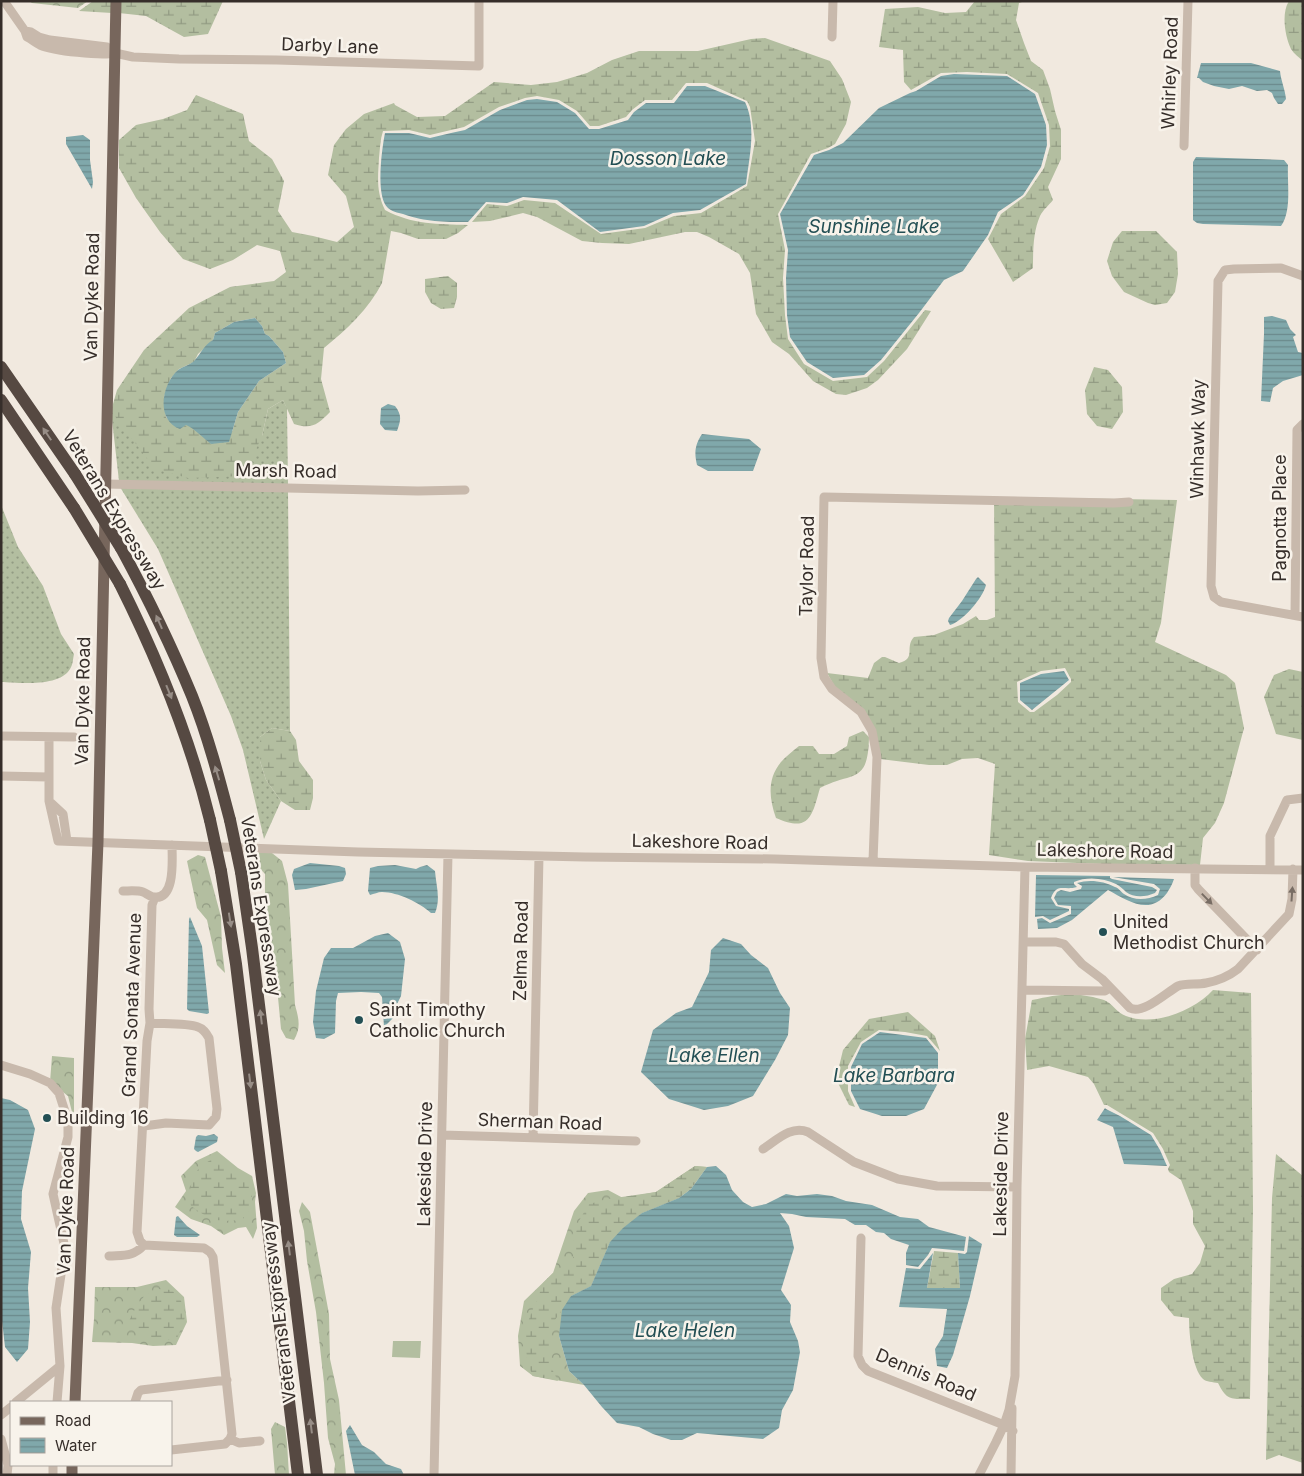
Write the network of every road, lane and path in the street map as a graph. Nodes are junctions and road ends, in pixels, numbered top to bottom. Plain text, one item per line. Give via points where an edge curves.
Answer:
1 (4, 1) edge
2 (116, 1) edge
3 (479, 1) edge
4 (833, 1) edge
5 (1188, 1) edge
6 (832, 37) dead end
7 (115, 53) junction
8 (1184, 146) dead end
9 (1303, 276) edge
10 (1, 367) edge
11 (1, 400) edge
12 (1303, 424) edge
13 (106, 484) junction
14 (465, 490) dead end
15 (1129, 502) dead end
16 (1299, 509) edge
17 (1299, 616) edge
18 (1, 736) edge
19 (49, 737) junction
20 (74, 737) dead end
21 (1, 776) edge
22 (48, 777) junction
23 (1303, 798) edge
24 (49, 801) junction
25 (63, 814) junction
26 (54, 818) junction
27 (63, 841) junction
28 (98, 842) junction
29 (172, 845) junction
30 (448, 854) junction
31 (539, 856) junction
32 (873, 861) junction
33 (1025, 866) junction
34 (1195, 868) junction
35 (1270, 869) junction
36 (1298, 870) edge
37 (123, 891) dead end
38 (155, 897) junction
39 (1023, 942) junction
40 (1257, 950) junction
41 (1110, 988) junction
42 (1022, 990) junction
43 (150, 1023) junction
44 (1, 1065) edge
45 (144, 1126) junction
46 (442, 1135) junction
47 (532, 1138) junction
48 (636, 1141) dead end
49 (763, 1149) dead end
50 (1017, 1187) junction
51 (861, 1238) dead end
52 (144, 1245) junction
53 (109, 1256) dead end
54 (60, 1366) junction
55 (227, 1380) junction
56 (1012, 1395) junction
57 (17, 1401) edge
58 (57, 1401) edge
59 (75, 1401) edge
60 (135, 1401) edge
61 (1004, 1426) junction
62 (1012, 1431) junction
63 (1, 1439) edge
64 (230, 1439) junction
65 (260, 1441) dead end
66 (172, 1450) edge
67 (8, 1475) edge
68 (298, 1475) edge
69 (316, 1475) edge
70 (434, 1475) edge
71 (979, 1475) edge
72 (1011, 1475) edge

1 - 7 street via 25,31 50,40 107,47
2 - 7 main road, Van Dyke Road
3 - 7 street, Darby Lane via 479,66 180,59
4 - 6 street
5 - 8 street, Whirley Road
7 - 13 main road, Van Dyke Road
9 - 17 street, Winhawk Way via 1281,268 1234,269 1225,270 1218,281 1211,586 1214,597 1221,602
69 -> 10 highway, Veterans Expressway, bridge via 241,872 221,784 192,698 155,612 121,548 75,474
11 -> 68 highway, Veterans Expressway, bridge via 74,508 120,584 174,704 194,760 230,918
12 - 16 street, Pagnotta Place via 1296,430
13 - 14 street, Marsh Road
13 - 28 main road, Van Dyke Road
15 - 32 street, Taylor Road via 824,497 821,658 824,677 832,689 861,712 872,731 876,757
16 - 17 street, Pagnotta Place
18 - 19 street
19 - 20 street
19 - 22 street
21 - 22 street
22 - 24 street
23 - 35 street via 1287,800 1270,836
24 - 25 street
24 - 26 street
25 - 26 street
25 - 27 street
26 - 27 street
27 - 28 street, Lakeshore Road
28 - 29 street, Lakeshore Road
28 - 59 main road, Van Dyke Road
29 - 30 street, Lakeshore Road
29 - 38 street, Grand Sonata Avenue via 170,886 164,895
30 - 31 street, Lakeshore Road
30 - 46 street, Lakeside Drive
31 - 32 street, Lakeshore Road
31 - 47 street, Zelma Road
32 - 33 street, Lakeshore Road
33 - 34 street, Lakeshore Road
33 - 39 street, Lakeside Drive
34 - 35 street, Lakeshore Road
34 -> 40 street via 1198,889
35 - 36 street, Lakeshore Road
40 -> 36 street via 1287,918
37 - 38 street, Grand Sonata Avenue via 141,891
38 - 43 street, Grand Sonata Avenue via 150,939
39 - 41 street via 1064,944
39 - 42 street, Lakeside Drive
40 - 41 street via 1232,974 1206,983 1178,987 1139,1009 1130,1008
41 - 42 street via 1105,991
42 - 50 street, Lakeside Drive
43 - 45 street, Grand Sonata Avenue
43 - 45 street via 199,1027 205,1032 209,1038 218,1109 209,1125 166,1123
44 - 54 street via 50,1083 59,1093 68,1121 68,1137 53,1194 65,1248 56,1308
45 - 52 street, Grand Sonata Avenue via 138,1232
46 - 47 street, Sherman Road
46 - 70 street, Lakeside Drive
47 - 48 street, Sherman Road
49 - 50 street via 790,1131 801,1129 854,1162 898,1179 937,1186
50 - 56 street, Lakeside Drive via 1015,1376
51 - 61 street, Dennis Road via 858,1356 862,1365 868,1371
52 - 53 street via 132,1254
52 - 55 street via 200,1247 210,1252
54 - 57 street
54 - 58 street
55 - 60 street via 141,1390
55 - 64 street
56 - 61 street, Lakeside Drive
56 - 62 street
61 - 62 street, Dennis Road
61 - 71 street, Lakeside Drive
62 - 72 street
63 - 67 street
64 - 65 street via 240,1443
64 - 66 street via 225,1444

